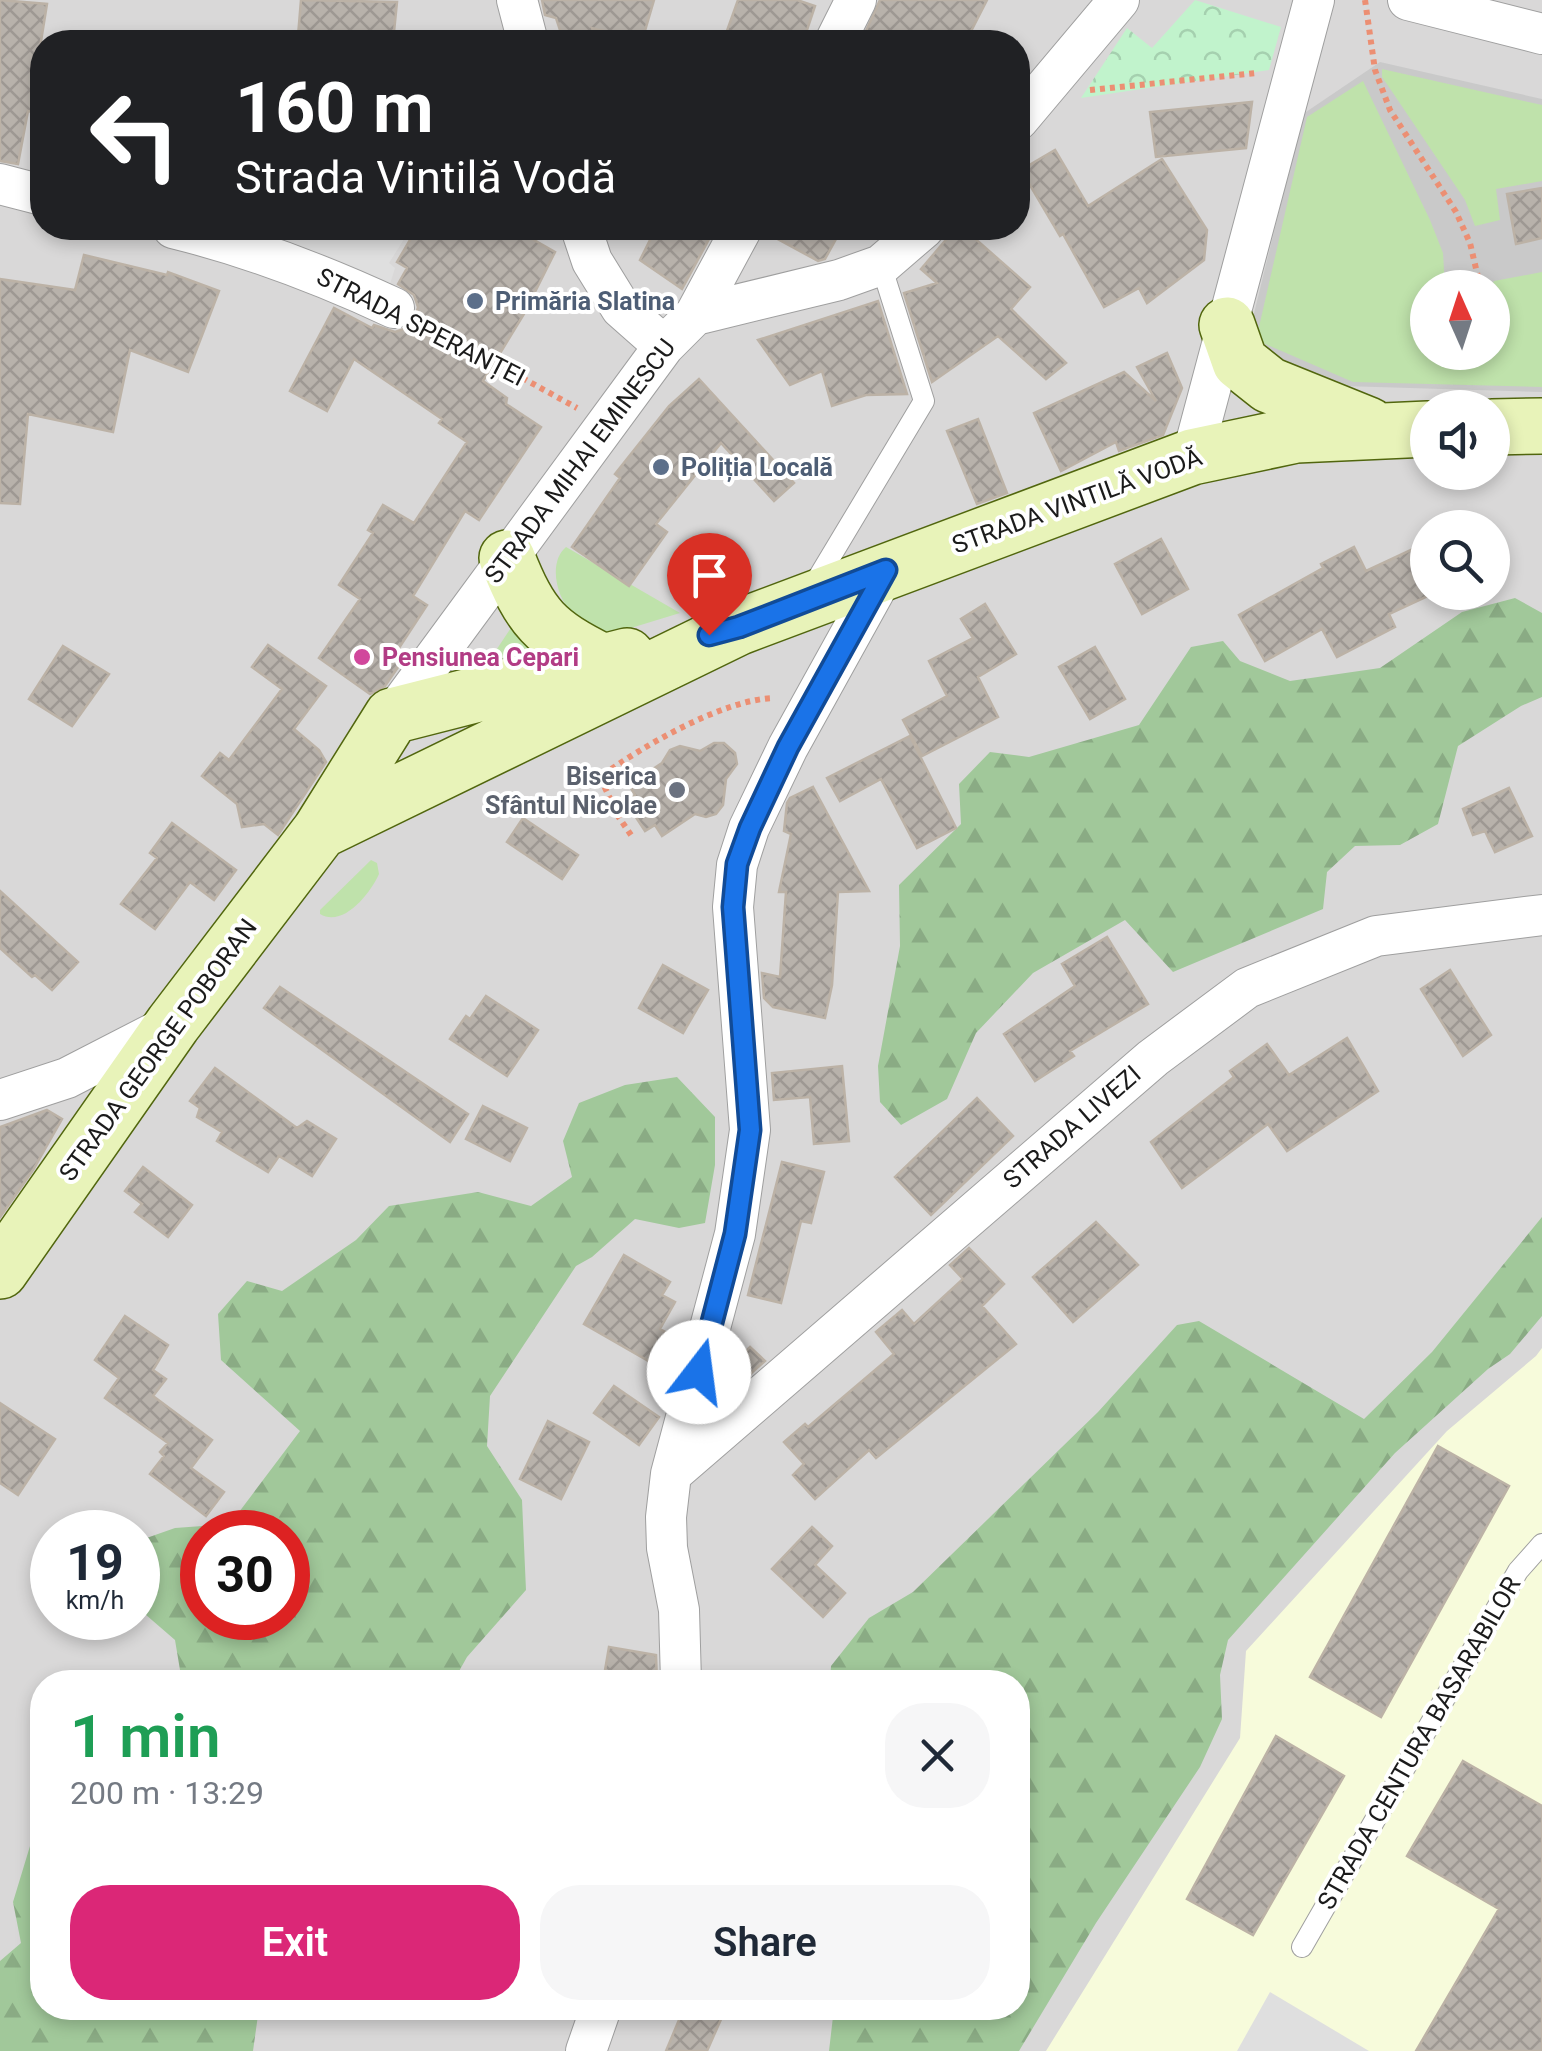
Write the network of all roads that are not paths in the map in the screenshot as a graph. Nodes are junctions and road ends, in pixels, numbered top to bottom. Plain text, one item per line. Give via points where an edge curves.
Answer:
1 (517, 0) edge
2 (856, 0) edge
3 (1119, 0) edge
4 (1314, 0) edge
5 (1408, 0) edge
6 (525, 30) edge
7 (841, 30) edge
8 (1542, 34) edge
9 (1030, 106) edge
10 (0, 184) edge
11 (30, 191) edge
12 (222, 240) edge
13 (585, 240) edge
14 (736, 240) edge
15 (910, 240) edge
16 (881, 265) junction
17 (394, 308) road end
18 (695, 315) junction
19 (1227, 326) junction
20 (664, 346) junction
21 (1542, 426) edge
22 (1510, 427) edge
23 (1404, 429) edge
24 (1192, 457) junction
25 (507, 558) junction
26 (886, 570) junction
27 (804, 602) junction
28 (739, 627) junction
29 (603, 662) junction
30 (392, 716) junction
31 (443, 771) junction
32 (320, 831) junction
33 (1542, 915) edge
34 (174, 1024) junction
35 (0, 1100) edge
36 (0, 1270) edge
37 (672, 1474) junction
38 (1542, 1544) edge
39 (680, 1670) edge
40 (1302, 1946) dead end
41 (597, 2020) edge
42 (586, 2051) edge

1 - 6 street
2 - 7 street
3 - 9 street
4 - 19 street
5 - 8 street
10 - 11 street
12 - 17 street, STRADA SPERANȚEI via 309,269
13 - 20 street via 621,308
14 - 18 street
15 - 16 street, STRADA MIHAI EMINESCU
16 - 18 street, STRADA MIHAI EMINESCU
16 - 27 lane via 924,400
18 - 20 street, STRADA MIHAI EMINESCU
19 - 23 main road via 1240,362 1269,386
19 - 24 street
20 - 25 street, STRADA MIHAI EMINESCU
21 - 22 main road
23 - 24 main road, STRADA VINTILĂ VODĂ via 1296,435
24 - 26 main road, STRADA VINTILĂ VODĂ
25 - 29 main road via 539,619 560,641
25 - 30 street, STRADA MIHAI EMINESCU
26 - 27 main road, STRADA VINTILĂ VODĂ
26 - 37 street via 788,747 737,864 733,907 750,1130 745,1183
27 - 28 main road, STRADA VINTILĂ VODĂ
28 - 29 main road, STRADA VINTILĂ VODĂ
28 - 31 main road, STRADA VINTILĂ VODĂ
29 - 30 main road, STRADA VINTILĂ VODĂ
30 - 31 main road
30 - 32 main road, STRADA GEORGE POBORAN
31 - 32 main road, STRADA VINTILĂ VODĂ
32 - 34 main road, STRADA GEORGE POBORAN
33 - 37 street, STRADA LIVEZI via 1376,936 1248,988 1153,1058
34 - 35 street via 68,1078
34 - 36 main road, STRADA GEORGE POBORAN
37 - 39 street via 667,1548
38 - 40 lane, STRADA CENTURA BASARABILOR via 1518,1572
41 - 42 street

